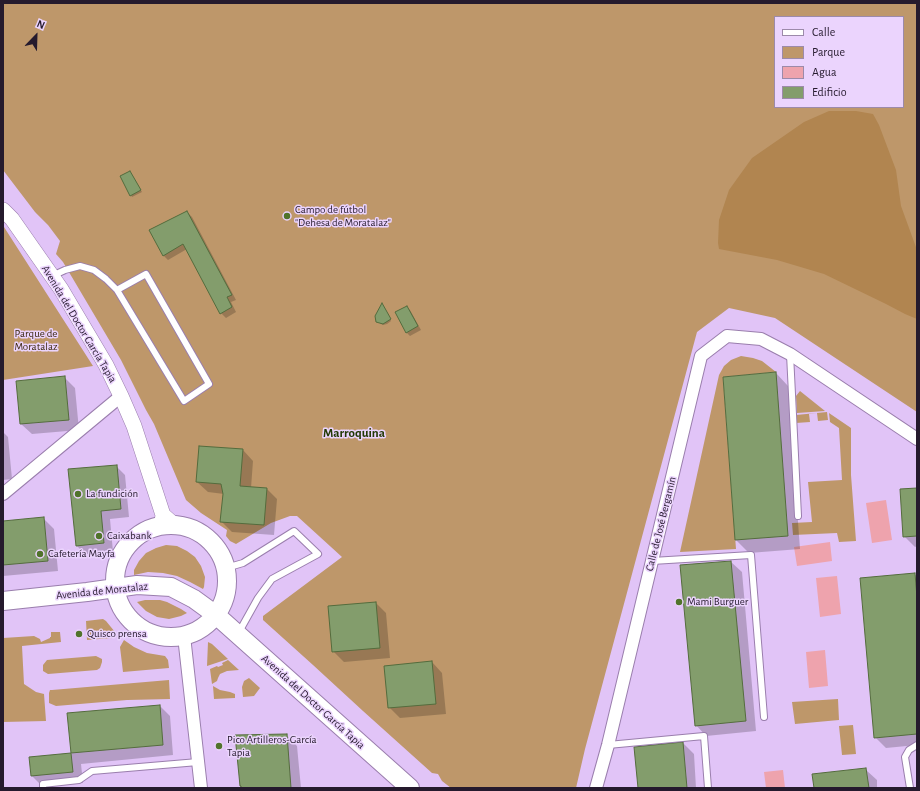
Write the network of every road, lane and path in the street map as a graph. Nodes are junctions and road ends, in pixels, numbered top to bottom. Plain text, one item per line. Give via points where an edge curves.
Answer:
1 (3, 210) edge
2 (52, 276) junction
3 (117, 290) junction
4 (790, 354) junction
5 (121, 396) junction
6 (917, 439) edge
7 (3, 494) edge
8 (798, 516) dead end
9 (160, 522) junction
10 (652, 561) junction
11 (226, 568) junction
12 (115, 589) junction
13 (3, 601) edge
14 (216, 615) junction
15 (237, 634) junction
16 (184, 636) junction
17 (764, 717) dead end
18 (917, 745) edge
19 (608, 746) junction
20 (198, 762) junction
21 (43, 788) edge
22 (201, 788) edge
23 (410, 788) edge
24 (596, 788) edge
25 (708, 788) edge
26 (910, 788) edge

1 - 2 street, Avenida del Doctor García Tapia
2 - 3 lane via 80,266 94,270
2 - 5 street, Avenida del Doctor García Tapia
3 - 3 lane via 184,401 209,384 146,274
4 - 6 street, Calle de José Bergamín
4 - 8 lane
4 - 10 street, Calle de José Bergamín via 761,339 727,336 701,356
5 - 7 street
5 - 9 street, Avenida del Doctor García Tapia via 134,426
9 - 11 main road via 199,533 220,553
9 - 12 main road via 131,542 123,552 116,570
10 - 17 lane via 751,554
10 - 19 street, Calle de José Bergamín
11 - 14 main road via 226,591 223,604
11 - 15 lane via 243,563 294,531 318,554 272,579
12 - 13 main road, Avenida de Moratalaz
12 - 14 main road, Avenida de Moratalaz via 137,585 171,587
12 - 16 main road via 120,604 130,620 140,628 152,634 171,638
14 - 15 main road, Avenida del Doctor García Tapia
14 - 16 main road via 202,628
15 - 23 main road, Avenida del Doctor García Tapia
16 - 20 street
18 - 26 lane via 909,750 905,757
19 - 24 street, Calle de José Bergamín
19 - 25 lane via 704,736
20 - 21 lane via 92,771 80,780 43,784
20 - 22 street

